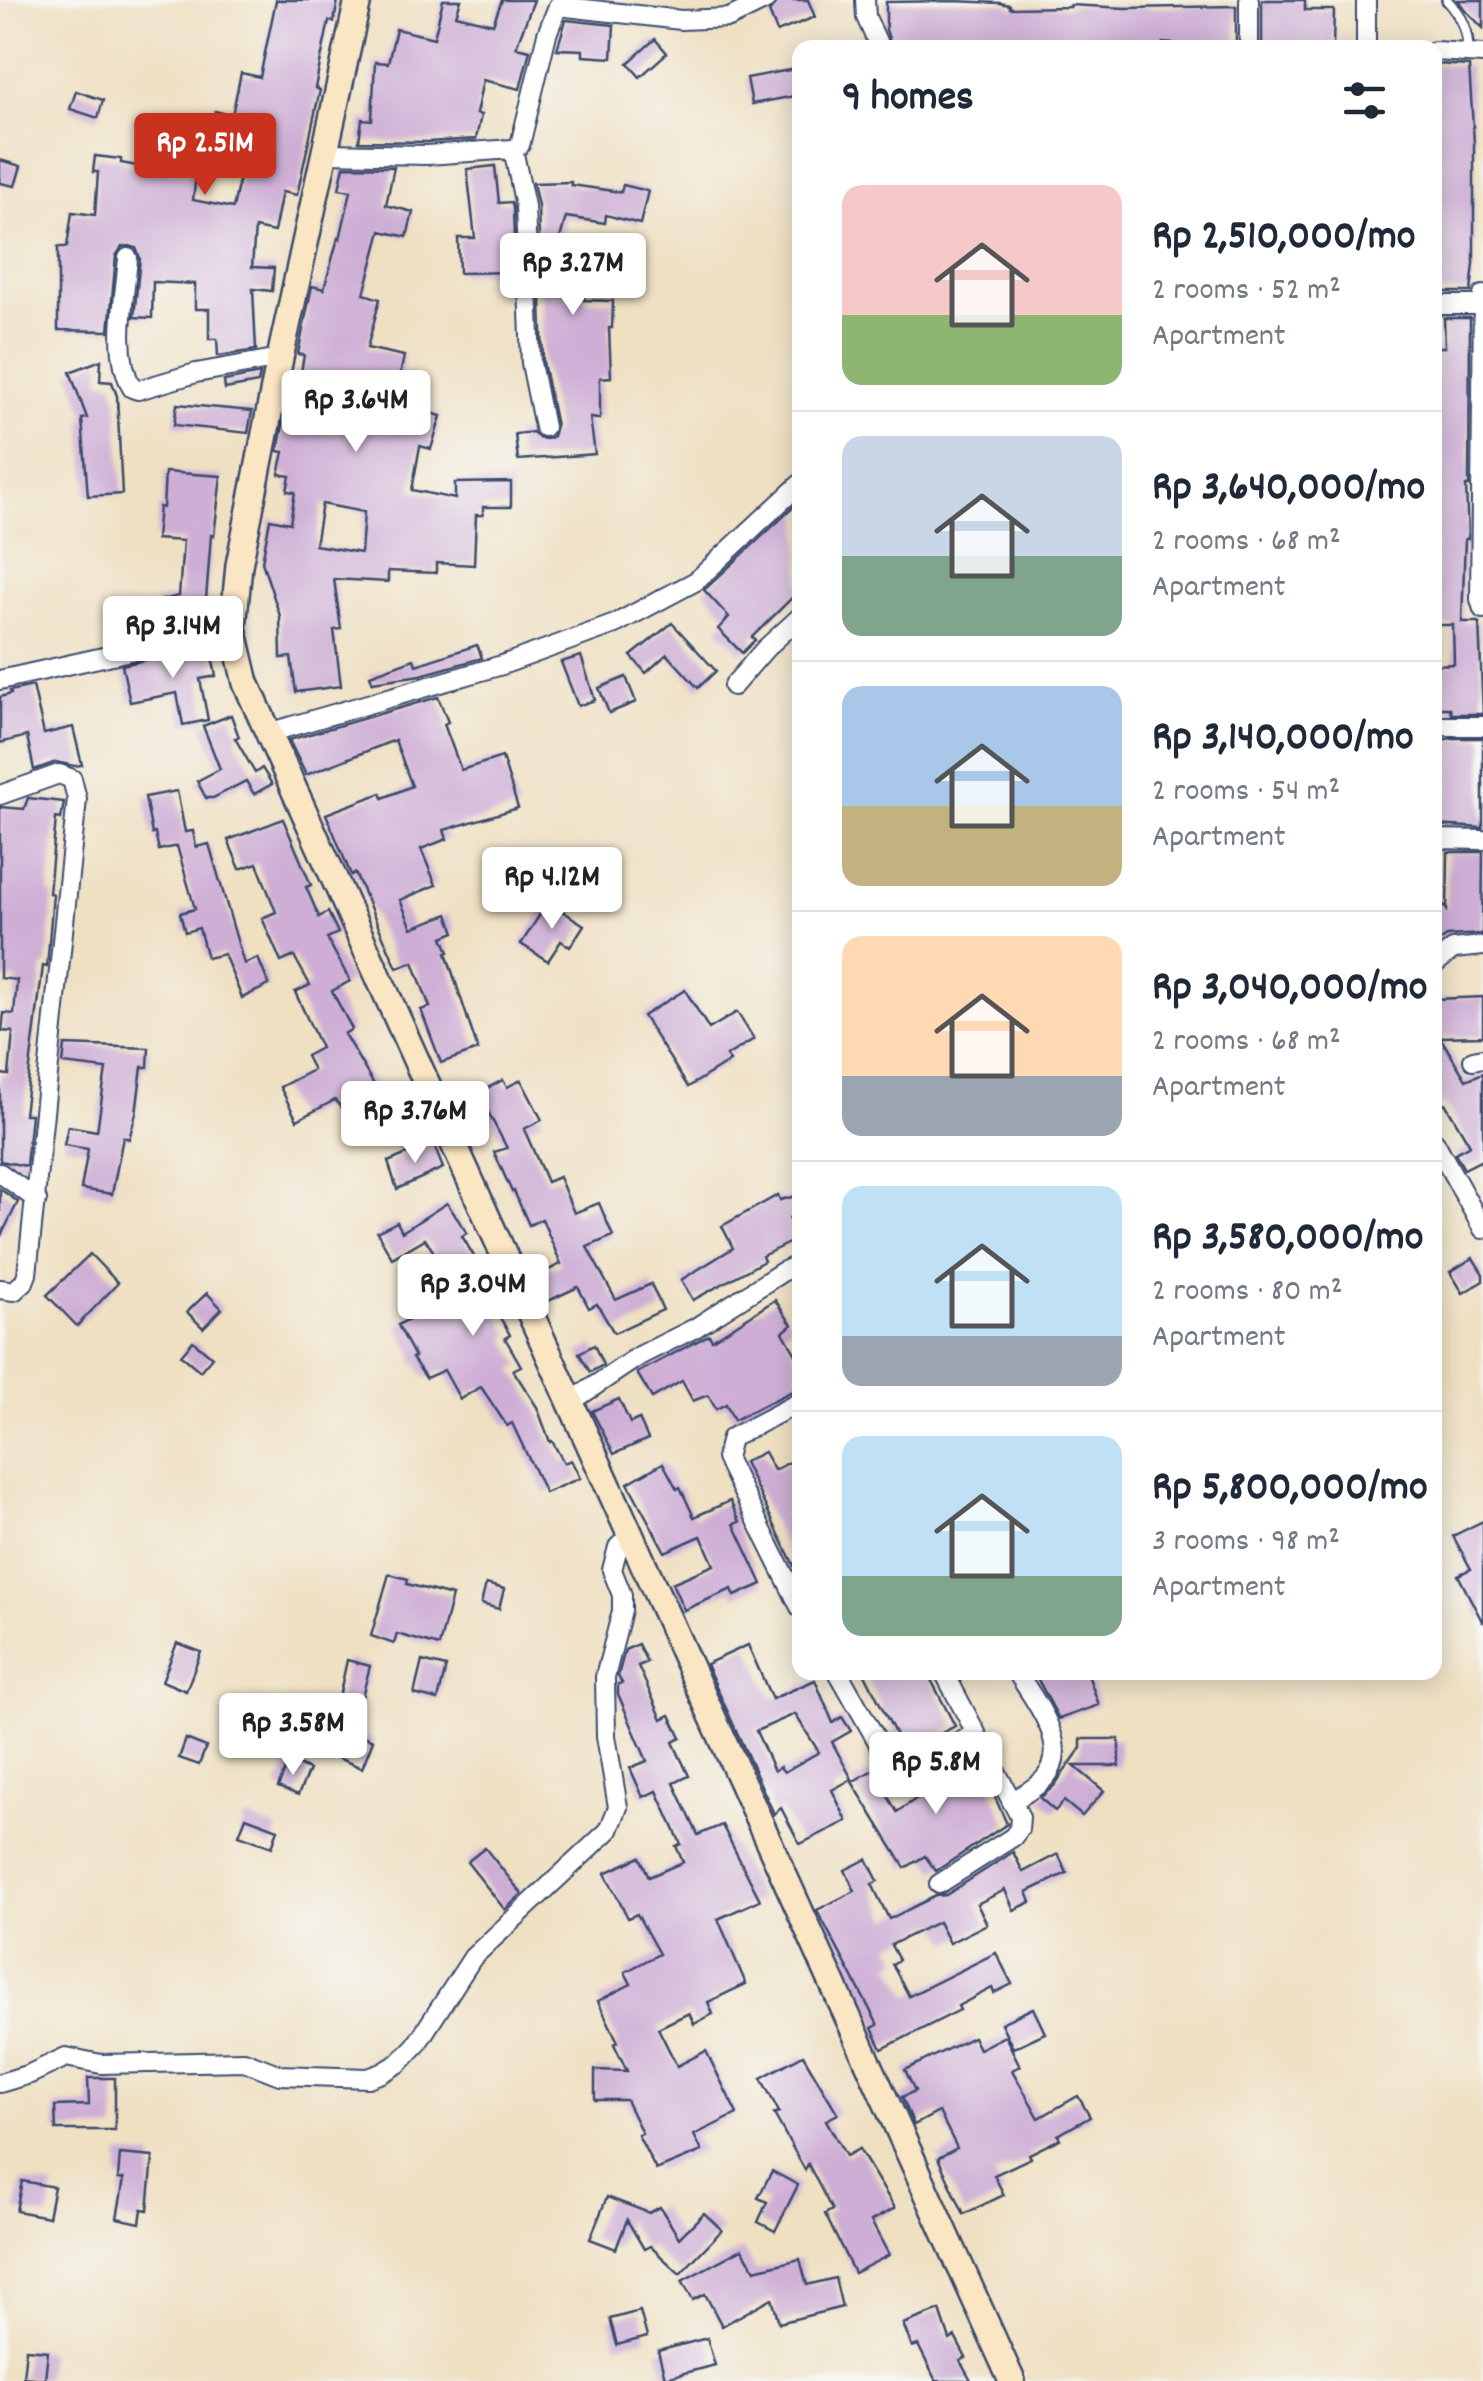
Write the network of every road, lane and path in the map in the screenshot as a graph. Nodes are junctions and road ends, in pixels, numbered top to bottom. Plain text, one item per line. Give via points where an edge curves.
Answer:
1 (358, 0) edge
2 (766, 0) edge
3 (865, 0) edge
4 (1249, 0) edge
5 (1366, 0) edge
6 (1447, 0) edge
7 (876, 40) edge
8 (1249, 40) edge
9 (1366, 40) edge
10 (1442, 52) edge
11 (1478, 55) edge
12 (1483, 70) edge
13 (513, 150) junction
14 (327, 153) junction
15 (128, 258) dead end
16 (1482, 300) edge
17 (1442, 304) edge
18 (280, 358) junction
19 (1483, 396) edge
20 (544, 427) dead end
21 (792, 491) edge
22 (1483, 608) edge
23 (792, 624) edge
24 (234, 628) junction
25 (0, 680) edge
26 (733, 686) dead end
27 (1442, 726) edge
28 (1483, 726) edge
29 (268, 733) junction
30 (0, 795) edge
31 (1442, 839) edge
32 (1483, 840) edge
33 (1483, 946) edge
34 (1442, 958) edge
35 (1442, 1155) edge
36 (0, 1173) edge
37 (37, 1200) junction
38 (1483, 1229) edge
39 (792, 1268) edge
40 (0, 1289) edge
41 (568, 1403) junction
42 (792, 1406) edge
43 (629, 1536) junction
44 (792, 1592) edge
45 (843, 1680) edge
46 (948, 1680) edge
47 (1022, 1680) edge
48 (975, 1733) junction
49 (1018, 1797) junction
50 (939, 1884) dead end
51 (0, 2082) edge
52 (1012, 2381) edge

1 - 14 street
2 - 13 street via 728,18 682,20 558,6 520,145
3 - 7 street
4 - 8 street
5 - 9 street
6 - 11 lane
10 - 11 street
11 - 12 street
13 - 14 street
13 - 20 street via 524,206 530,363
14 - 18 street
15 - 18 street via 122,338 132,388
16 - 17 street
16 - 19 street
18 - 24 street via 239,565
19 - 22 street
21 - 29 street via 696,581 615,624 502,665
23 - 26 street
24 - 25 street
24 - 29 street via 246,683
27 - 28 street
29 - 41 street
30 - 37 street via 59,774 75,785
31 - 32 street
33 - 34 street via 1453,949
35 - 38 street
36 - 37 street
37 - 40 street via 24,1282 14,1291
39 - 41 street
41 - 43 street
42 - 44 street via 731,1438 726,1458
43 - 51 street via 612,1570 622,1611 605,1677 618,1806 609,1830 474,1957 399,2063 368,2078 346,2078 280,2075 244,2061 100,2064 66,2057
43 - 52 street
45 - 48 street via 903,1777
46 - 48 street
47 - 49 street via 1055,1746 1050,1771
48 - 49 street
49 - 50 street via 1013,1837

